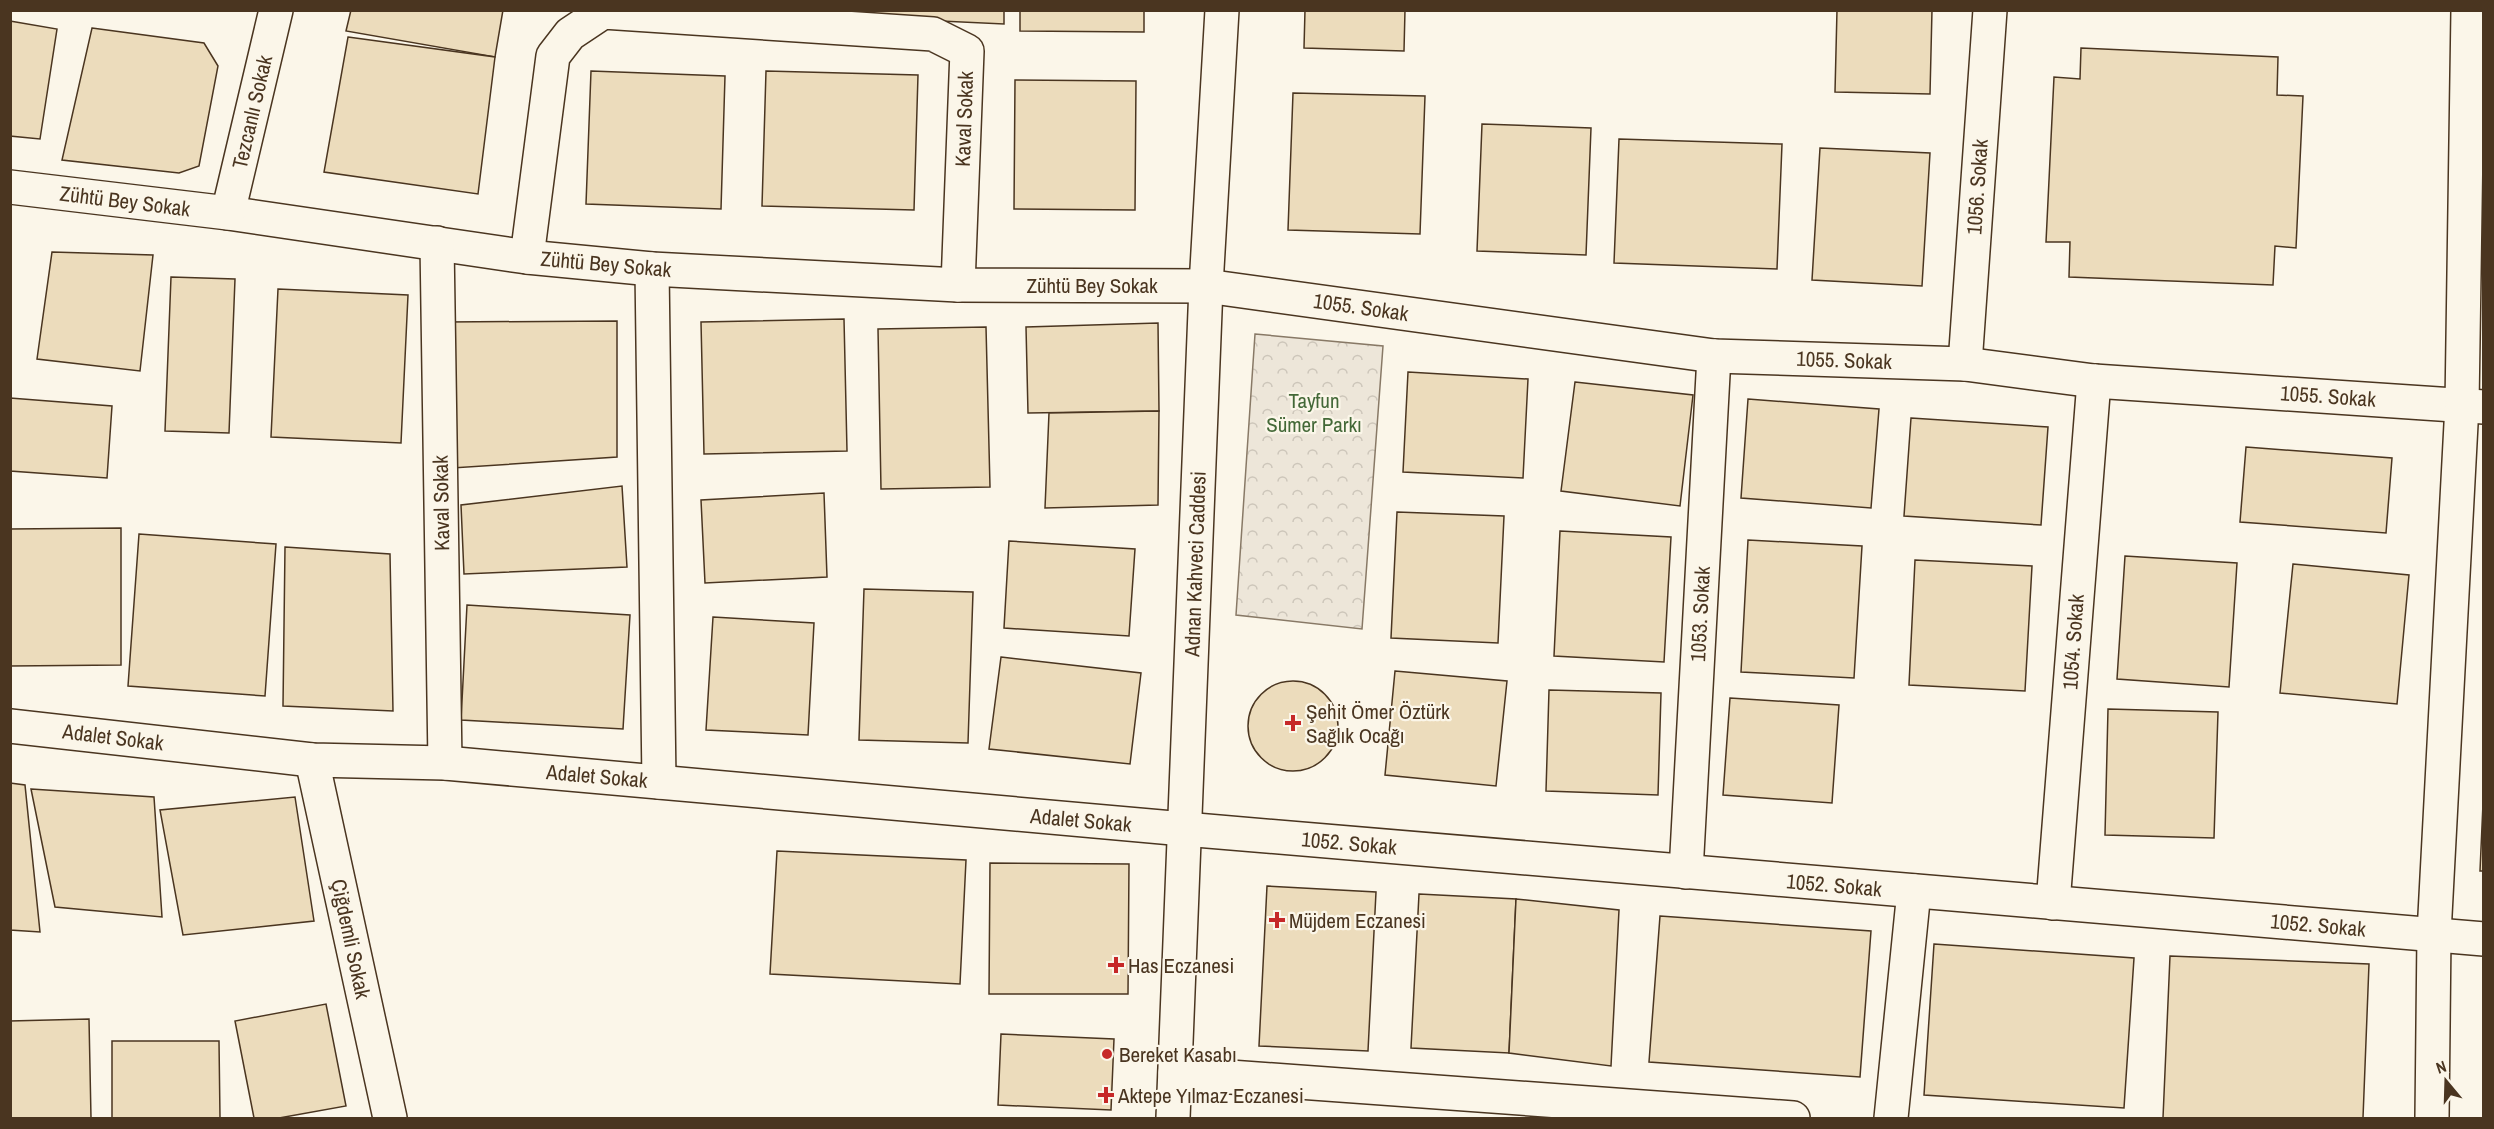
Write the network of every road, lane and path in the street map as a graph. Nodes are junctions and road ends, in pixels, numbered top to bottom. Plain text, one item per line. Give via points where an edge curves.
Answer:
1 (276, 10) edge
2 (1222, 10) edge
3 (1990, 10) edge
4 (2469, 10) edge
5 (10, 188) edge
6 (228, 213) junction
7 (438, 243) junction
8 (527, 257) junction
9 (652, 269) junction
10 (958, 285) junction
11 (1206, 286) junction
12 (1714, 356) junction
13 (1965, 364) junction
14 (2094, 381) junction
15 (2473, 406) edge
16 (10, 726) edge
17 (312, 760) junction
18 (444, 763) junction
19 (659, 782) junction
20 (1184, 829) junction
21 (1686, 872) junction
22 (1914, 891) junction
23 (2053, 903) junction
24 (2434, 934) junction
25 (2484, 939) edge
26 (1175, 1073) junction
27 (390, 1119) edge
28 (1173, 1119) edge
29 (1793, 1119) edge
30 (1891, 1119) edge
31 (2432, 1119) edge

1 - 6 street, Tezcanlı Sokak
2 - 11 street, Adnan Kahveci Caddesi
3 - 13 street, 1056. Sokak
4 - 15 street
5 - 6 street, Zühtü Bey Sokak
6 - 7 street, Zühtü Bey Sokak
7 - 8 street, Zühtü Bey Sokak
7 - 18 street, Kaval Sokak
8 - 9 street, Zühtü Bey Sokak
8 - 10 street, Kaval Sokak via 553,56 570,34 603,12 933,34 967,51
9 - 10 street, Zühtü Bey Sokak
9 - 19 street
10 - 11 street, Zühtü Bey Sokak
11 - 12 street, 1055. Sokak
11 - 20 street, Adnan Kahveci Caddesi
12 - 13 street, 1055. Sokak
12 - 21 street, 1053. Sokak
13 - 14 street, 1055. Sokak
14 - 15 street, 1055. Sokak
14 - 23 street, 1054. Sokak
15 - 24 street
16 - 17 street, Adalet Sokak
17 - 18 street, Adalet Sokak
17 - 27 street, Çiğdemli Sokak
18 - 19 street, Adalet Sokak
19 - 20 street, Adalet Sokak
20 - 21 street, 1052. Sokak
20 - 26 street, Adnan Kahveci Caddesi
21 - 22 street, 1052. Sokak
22 - 23 street, 1052. Sokak
22 - 30 street
23 - 24 street, 1052. Sokak
24 - 25 street, 1052. Sokak
24 - 31 street
26 - 28 street, Adnan Kahveci Caddesi
26 - 29 street

